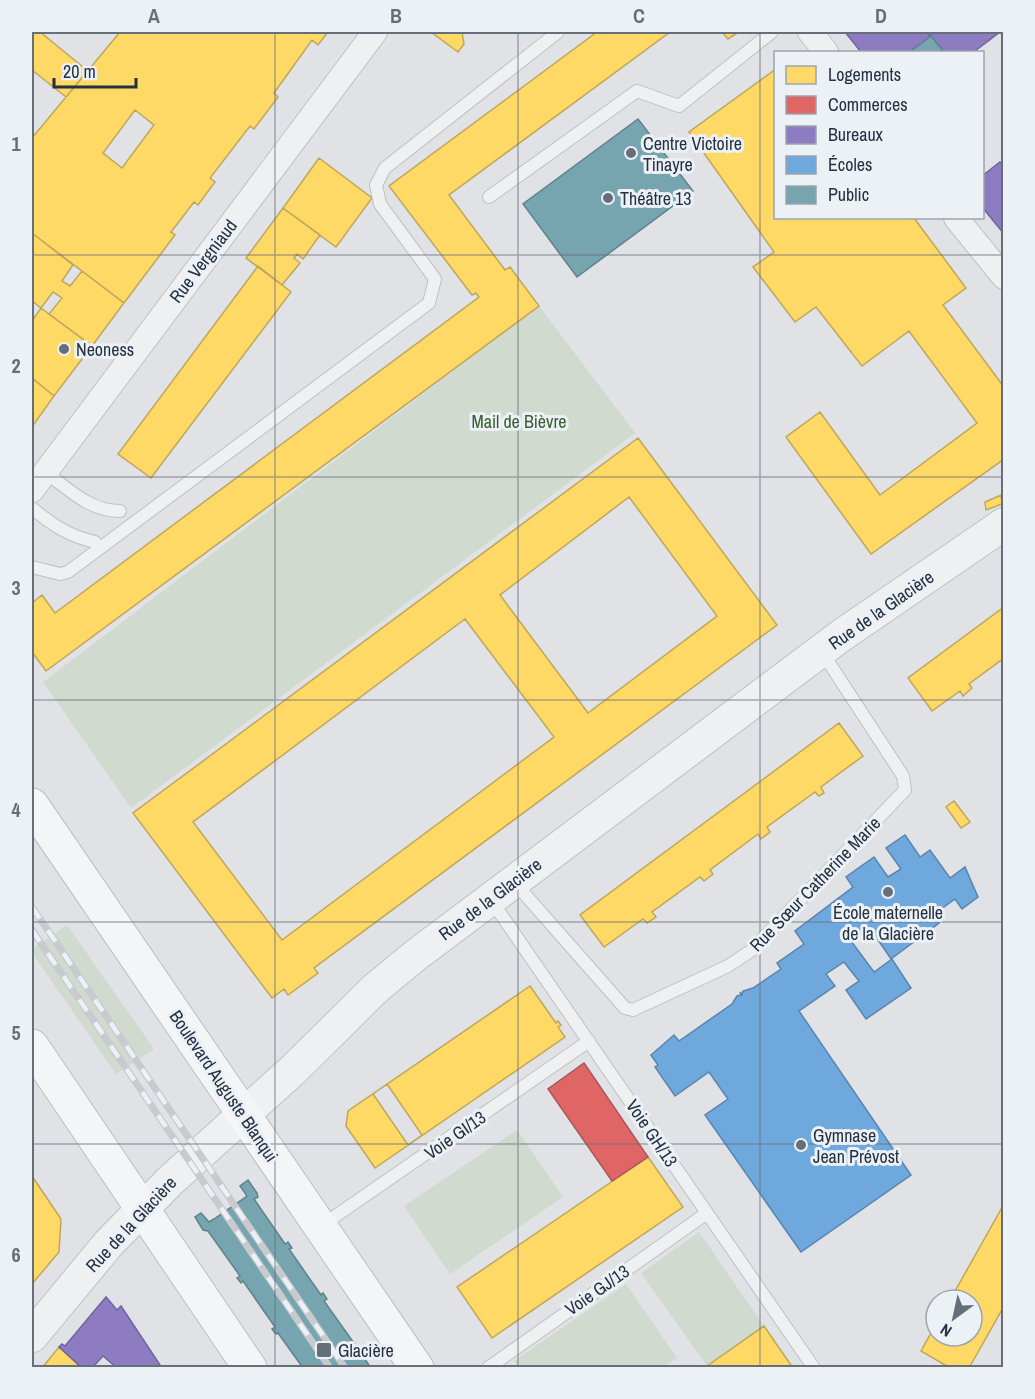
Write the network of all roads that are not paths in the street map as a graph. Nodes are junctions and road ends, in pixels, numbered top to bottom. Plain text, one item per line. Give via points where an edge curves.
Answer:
1 (375, 32) edge
2 (558, 32) edge
3 (772, 32) edge
4 (810, 32) edge
5 (825, 51) edge
6 (489, 197) dead end
7 (957, 219) edge
8 (1004, 278) edge
9 (38, 481) edge
10 (32, 508) edge
11 (120, 511) dead end
12 (1004, 524) edge
13 (95, 542) dead end
14 (1004, 548) edge
15 (948, 564) junction
16 (32, 567) edge
17 (821, 651) junction
18 (32, 805) edge
19 (502, 890) junction
20 (589, 1041) junction
21 (32, 1046) edge
22 (243, 1115) junction
23 (141, 1210) junction
24 (707, 1213) junction
25 (320, 1227) junction
26 (32, 1335) edge
27 (250, 1368) edge
28 (417, 1368) edge
29 (488, 1368) edge
30 (814, 1368) edge

1 - 9 street, Rue Vergniaud
2 - 16 lane via 386,168 376,185 380,204 435,279 429,303 68,572 60,574
3 - 6 lane via 679,106 637,92
4 - 5 street
7 - 8 street
9 - 11 lane via 105,511
10 - 13 lane via 59,530
12 - 15 street, Rue de la Glacière
14 - 15 street
15 - 17 street, Rue de la Glacière
17 - 19 street, Rue de la Glacière
17 - 19 lane, Rue Sœur Catherine Marie via 903,776 905,790 752,950 728,966 633,1010 626,1008
18 - 22 main road, Boulevard Auguste Blanqui
19 - 20 lane, Voie GH/13
19 - 22 street, Rue de la Glacière via 376,988
20 - 24 lane, Voie GH/13
20 - 25 lane, Voie GI/13
21 - 23 main road
22 - 23 street, Rue de la Glacière
22 - 25 main road, Boulevard Auguste Blanqui
23 - 26 street, Rue de la Glacière
23 - 27 main road
24 - 29 lane, Voie GJ/13
24 - 30 lane, Voie GH/13
25 - 28 main road, Boulevard Auguste Blanqui

